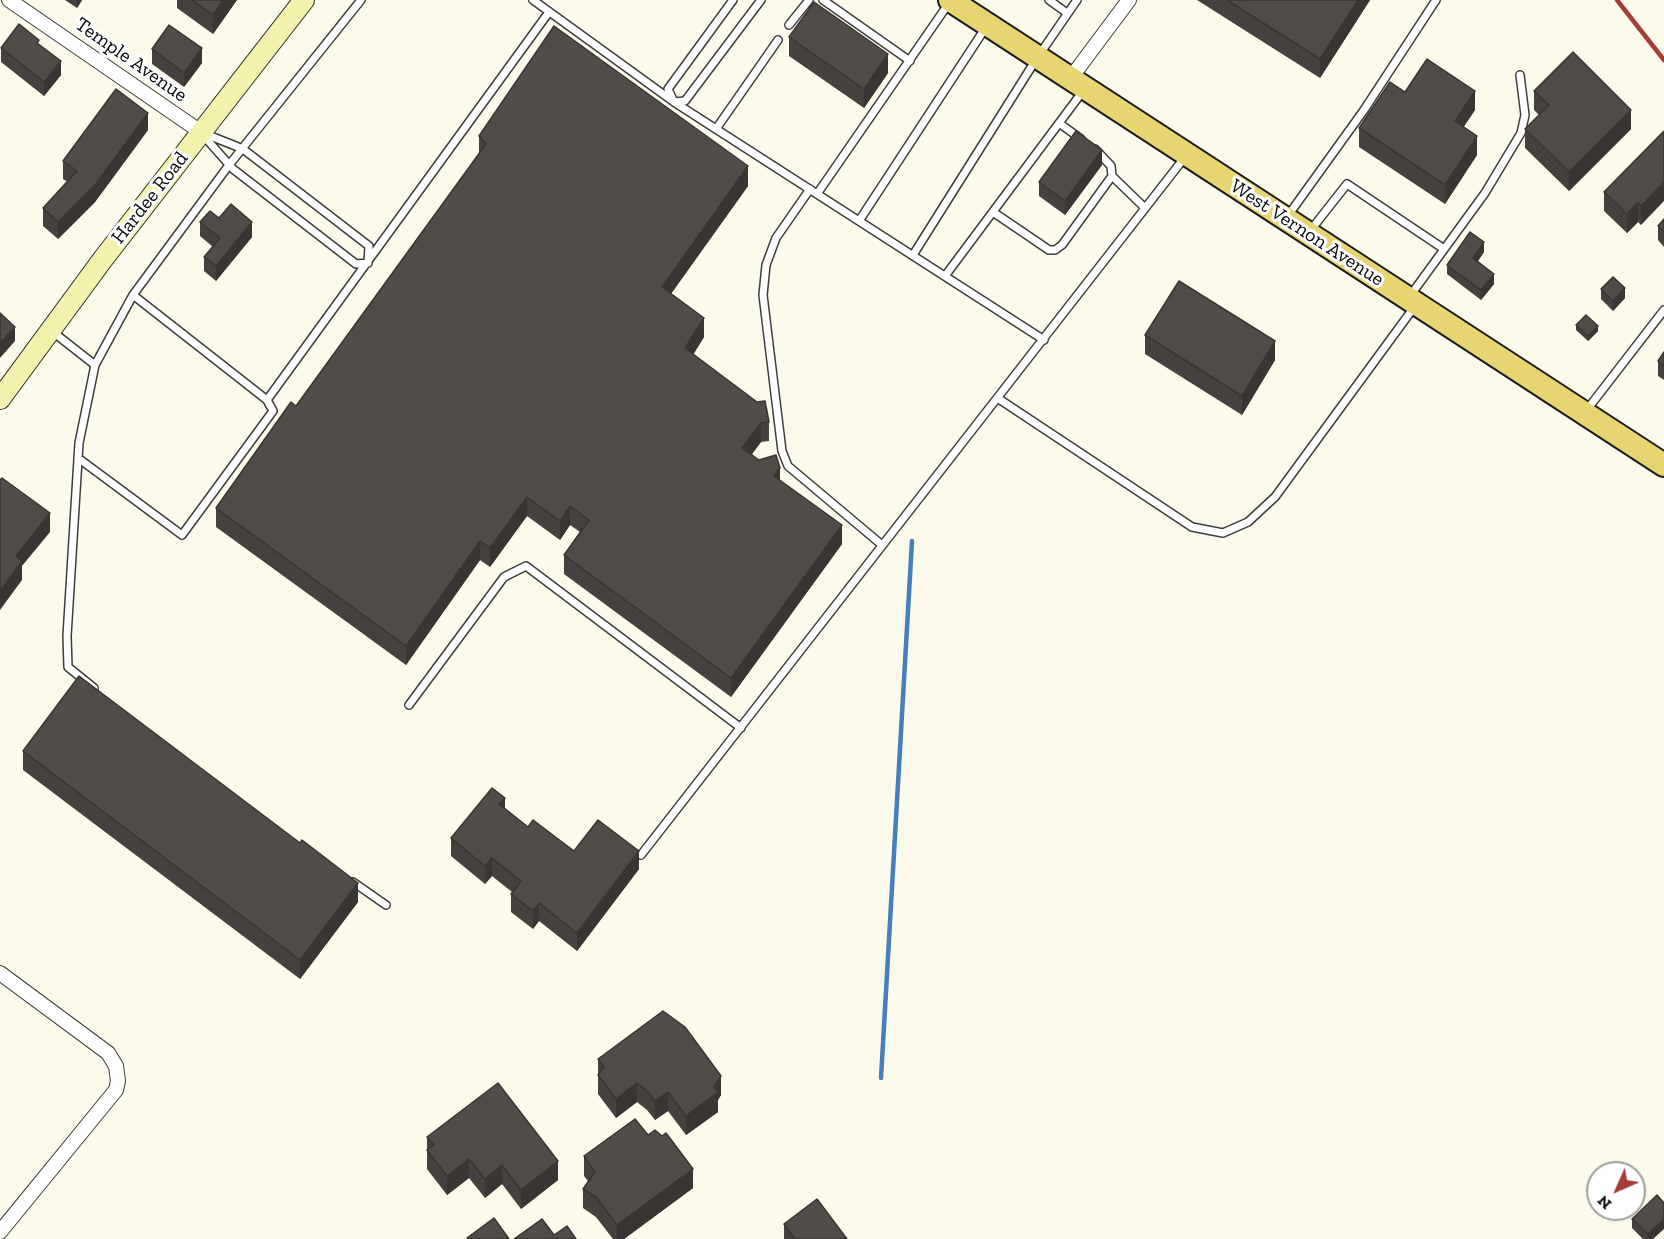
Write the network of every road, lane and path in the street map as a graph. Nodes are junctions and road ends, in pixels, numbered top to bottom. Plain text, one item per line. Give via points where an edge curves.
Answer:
1 (9, 0) edge
2 (304, 0) edge
3 (362, 0) edge
4 (533, 0) edge
5 (734, 0) edge
6 (761, 0) edge
7 (809, 0) edge
8 (823, 0) edge
9 (950, 0) edge
10 (1049, 0) edge
11 (1077, 0) edge
12 (1129, 0) edge
13 (1436, 0) edge
14 (549, 12) junction
15 (1067, 13) junction
16 (789, 25) dead end
17 (987, 25) junction
18 (778, 40) dead end
19 (1037, 58) junction
20 (910, 61) junction
21 (1520, 75) dead end
22 (1077, 84) junction
23 (674, 102) junction
24 (1059, 123) junction
25 (716, 129) junction
26 (201, 132) junction
27 (243, 150) junction
28 (1187, 154) junction
29 (230, 165) junction
30 (1112, 176) junction
31 (810, 189) junction
32 (818, 194) junction
33 (1145, 208) junction
34 (993, 212) junction
35 (1286, 219) junction
36 (859, 221) junction
37 (1308, 233) junction
38 (1444, 249) junction
39 (913, 255) junction
40 (368, 263) junction
41 (945, 276) junction
42 (133, 295) junction
43 (1412, 301) junction
44 (1664, 310) edge
45 (1656, 320) junction
46 (1664, 324) edge
47 (51, 331) junction
48 (1044, 340) junction
49 (95, 365) junction
50 (0, 399) edge
51 (999, 399) junction
52 (267, 400) junction
53 (1585, 413) junction
54 (78, 458) junction
55 (1664, 465) edge
56 (882, 545) junction
57 (104, 696) edge
58 (409, 705) dead end
59 (741, 728) junction
60 (641, 855) dead end
61 (348, 878) edge
62 (386, 905) dead end
63 (0, 973) edge
64 (0, 1232) edge

1 - 26 street, Temple Avenue
2 - 26 street, Hardee Road
3 - 27 lane
4 - 14 lane
5 - 23 lane via 668,89
6 - 23 lane via 685,100
7 - 16 lane
8 - 20 lane
9 - 17 main road, West Vernon Avenue
9 - 20 lane
10 - 15 lane
11 - 15 lane
12 - 22 street
13 - 35 lane
14 - 23 lane
14 - 40 lane
15 - 19 lane
17 - 19 main road, West Vernon Avenue
17 - 36 lane
18 - 25 lane
19 - 22 main road, West Vernon Avenue
19 - 39 lane
20 - 32 lane
21 - 38 lane via 1525,115 1521,133 1485,193
22 - 24 lane
22 - 28 main road, West Vernon Avenue
23 - 25 lane
24 - 30 lane via 1107,160
24 - 34 lane
25 - 31 lane
26 - 27 lane
26 - 29 lane
26 - 47 street, Hardee Road
27 - 29 lane
27 - 40 lane via 369,246
28 - 33 lane
28 - 35 main road, West Vernon Avenue
29 - 40 lane via 356,264
29 - 42 lane
30 - 33 lane
30 - 34 lane via 1055,250 1049,250
31 - 32 lane
31 - 56 lane via 776,238 766,265 763,295 782,451 788,466
32 - 36 lane
33 - 48 lane
34 - 41 lane
35 - 37 main road, West Vernon Avenue
36 - 39 lane
37 - 38 lane via 1347,184
37 - 43 main road, West Vernon Avenue
38 - 43 lane
39 - 41 lane
40 - 52 lane
41 - 48 lane
42 - 49 lane
42 - 52 lane
43 - 51 lane via 1275,497 1248,522 1223,533 1192,527
43 - 53 main road, West Vernon Avenue
44 - 45 lane
45 - 46 lane
45 - 53 lane
47 - 49 lane
47 - 50 street, Hardee Road
48 - 51 lane
49 - 54 lane
51 - 56 lane
52 - 54 lane via 273,411 182,535
53 - 55 main road, West Vernon Avenue
54 - 57 lane via 68,667
56 - 59 lane
58 - 59 lane via 504,577 526,566
59 - 60 lane
61 - 62 lane
63 - 64 street via 108,1053 116,1066 118,1081 116,1090

